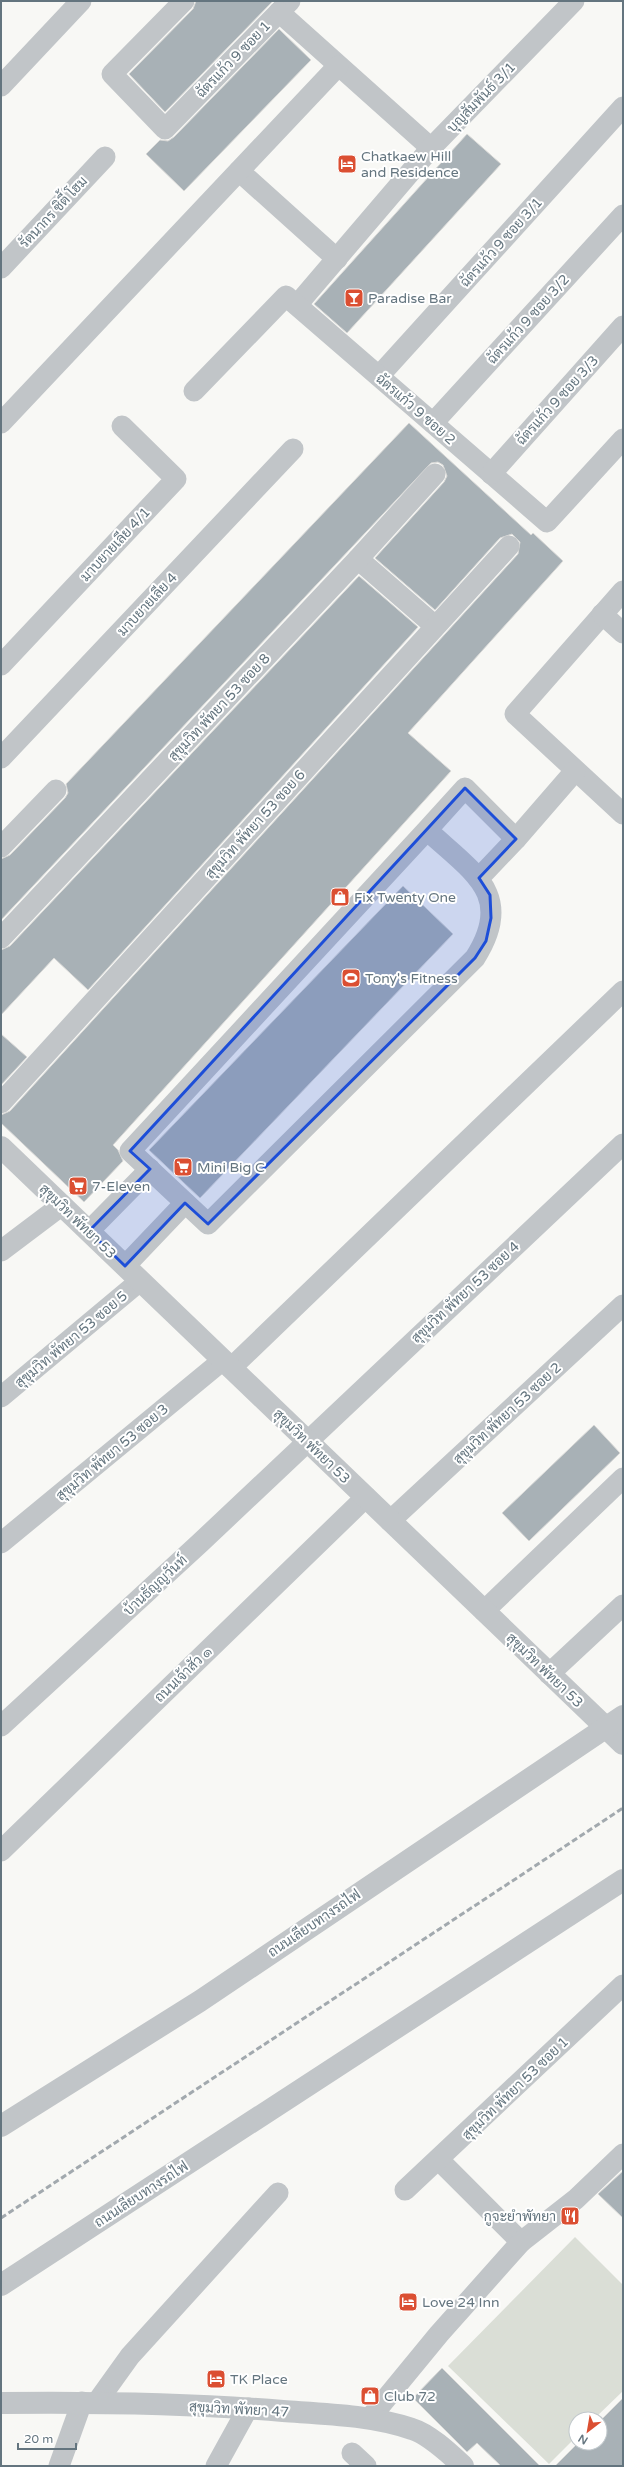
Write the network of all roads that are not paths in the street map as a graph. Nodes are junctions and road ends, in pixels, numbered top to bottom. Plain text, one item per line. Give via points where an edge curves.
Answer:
1 (81, 1) edge
2 (184, 1) edge
3 (574, 1) edge
4 (285, 7) edge
5 (338, 66) junction
6 (1, 86) edge
7 (623, 107) edge
8 (431, 148) junction
9 (106, 157) dead end
10 (239, 171) junction
11 (623, 215) edge
12 (337, 259) junction
13 (1, 268) edge
14 (292, 301) junction
15 (623, 326) edge
16 (379, 376) junction
17 (194, 391) dead end
18 (1, 423) edge
19 (433, 423) junction
20 (122, 426) dead end
21 (623, 439) edge
22 (293, 449) dead end
23 (435, 474) dead end
24 (491, 474) junction
25 (509, 546) dead end
26 (358, 559) junction
27 (623, 591) edge
28 (602, 614) junction
29 (435, 626) junction
30 (623, 633) edge
31 (1, 665) edge
32 (1, 758) edge
33 (575, 771) junction
34 (56, 790) dead end
35 (623, 814) edge
36 (427, 830) junction
37 (516, 838) junction
38 (1, 847) edge
39 (479, 878) junction
40 (1, 938) edge
41 (623, 991) edge
42 (1, 1103) edge
43 (623, 1144) edge
44 (1, 1147) edge
45 (150, 1169) junction
46 (185, 1203) junction
47 (62, 1205) junction
48 (89, 1231) junction
49 (1, 1251) edge
50 (125, 1266) junction
51 (140, 1281) junction
52 (623, 1305) edge
53 (227, 1364) junction
54 (1, 1397) edge
55 (307, 1441) junction
56 (623, 1478) edge
57 (366, 1497) junction
58 (390, 1521) junction
59 (1, 1543) edge
60 (623, 1606) edge
61 (484, 1612) junction
62 (549, 1674) junction
63 (623, 1716) edge
64 (1, 1726) edge
65 (605, 1728) junction
66 (623, 1744) edge
67 (1, 1851) edge
68 (623, 1880) edge
69 (623, 1984) edge
70 (1, 2126) edge
71 (623, 2154) edge
72 (439, 2160) junction
73 (405, 2190) dead end
74 (278, 2193) dead end
75 (521, 2242) junction
76 (1, 2285) edge
77 (89, 2402) junction
78 (1, 2403) edge
79 (248, 2408) junction
80 (370, 2418) junction
81 (59, 2466) edge
82 (216, 2466) edge
83 (463, 2466) edge

1 - 6 street
2 - 4 street, ฉัตรแก้ว 9 ซอย 1 via 112,74 165,129
3 - 8 street, บุญสัมพันธ์ 3/1
4 - 5 street, ฉัตรแก้ว 9 ซอย 1
5 - 8 street, ฉัตรแก้ว 9 ซอย 1
5 - 10 street
7 - 16 street, ฉัตรแก้ว 9 ซอย 3/1
8 - 12 street, บุญสัมพันธ์ 3/1
9 - 13 street, รัตนากร ซิตี้ โฮม
10 - 12 street
10 - 18 street
11 - 19 street, ฉัตรแก้ว 9 ซอย 3/2
12 - 14 street, บุญสัมพันธ์ 3/1
14 - 16 street, ฉัตรแก้ว 9 ซอย 2
14 - 17 street, บุญสัมพันธ์ 3/1
15 - 24 street, ฉัตรแก้ว 9 ซอย 3/3
16 - 19 street, ฉัตรแก้ว 9 ซอย 2
19 - 24 street, ฉัตรแก้ว 9 ซอย 2
20 - 31 street, มาบยายเลีย 4/1 via 176,479
21 - 24 street, ฉัตรแก้ว 9 ซอย 2 via 547,522
22 - 32 street, มาบยายเลีย 4
23 - 26 street, สุขุมวิท พัทยา 53 ซอย 8
25 - 29 street, สุขุมวิท พัทยา 53 ซอย 6
26 - 29 street
26 - 40 street, สุขุมวิท พัทยา 53 ซอย 8
27 - 28 street
28 - 30 street
28 - 33 street via 515,714
29 - 42 street, สุขุมวิท พัทยา 53 ซอย 6
33 - 35 street
33 - 37 street
34 - 38 street
36 - 37 street via 466,788
36 - 39 street
36 - 45 street via 130,1150
37 - 39 street
39 - 46 street via 490,895 491,918 486,941 475,958 208,1224
41 - 53 street, สุขุมวิท พัทยา 53 ซอย 3
43 - 55 street, สุขุมวิท พัทยา 53 ซอย 4
44 - 47 street, สุขุมวิท พัทยา 53
45 - 46 street
45 - 48 street
46 - 50 street
47 - 48 street, สุขุมวิท พัทยา 53
47 - 49 street
48 - 50 street, สุขุมวิท พัทยา 53
50 - 51 street, สุขุมวิท พัทยา 53
51 - 53 street, สุขุมวิท พัทยา 53
51 - 54 street, สุขุมวิท พัทยา 53 ซอย 5
52 - 58 street, สุขุมวิท พัทยา 53 ซอย 2
53 - 55 street, สุขุมวิท พัทยา 53
53 - 59 street, สุขุมวิท พัทยา 53 ซอย 3
55 - 57 street, สุขุมวิท พัทยา 53
55 - 64 street, บ้านธัญญวันท์
56 - 61 street
57 - 58 street, สุขุมวิท พัทยา 53
57 - 67 street, ถนนเจ้าสัว ๑
58 - 61 street, สุขุมวิท พัทยา 53
60 - 62 street
61 - 62 street, สุขุมวิท พัทยา 53
62 - 65 street, สุขุมวิท พัทยา 53
63 - 65 street, ถนนเลียบทางรถไฟ
65 - 66 street, สุขุมวิท พัทยา 53
65 - 70 street, ถนนเลียบทางรถไฟ via 200,2001
68 - 76 street, ถนนเลียบทางรถไฟ
69 - 72 street, สุขุมวิท พัทยา 53 ซอย 1
71 - 75 street via 576,2199
72 - 73 street, สุขุมวิท พัทยา 53 ซอย 1
72 - 75 street
74 - 77 street
75 - 80 street via 439,2334
77 - 78 street, สุขุมวิท พัทยา 47
77 - 79 street, สุขุมวิท พัทยา 47
77 - 81 street
79 - 80 street, สุขุมวิท พัทยา 47
79 - 82 street
80 - 83 street, สุขุมวิท พัทยา 47 via 414,2429 449,2452

